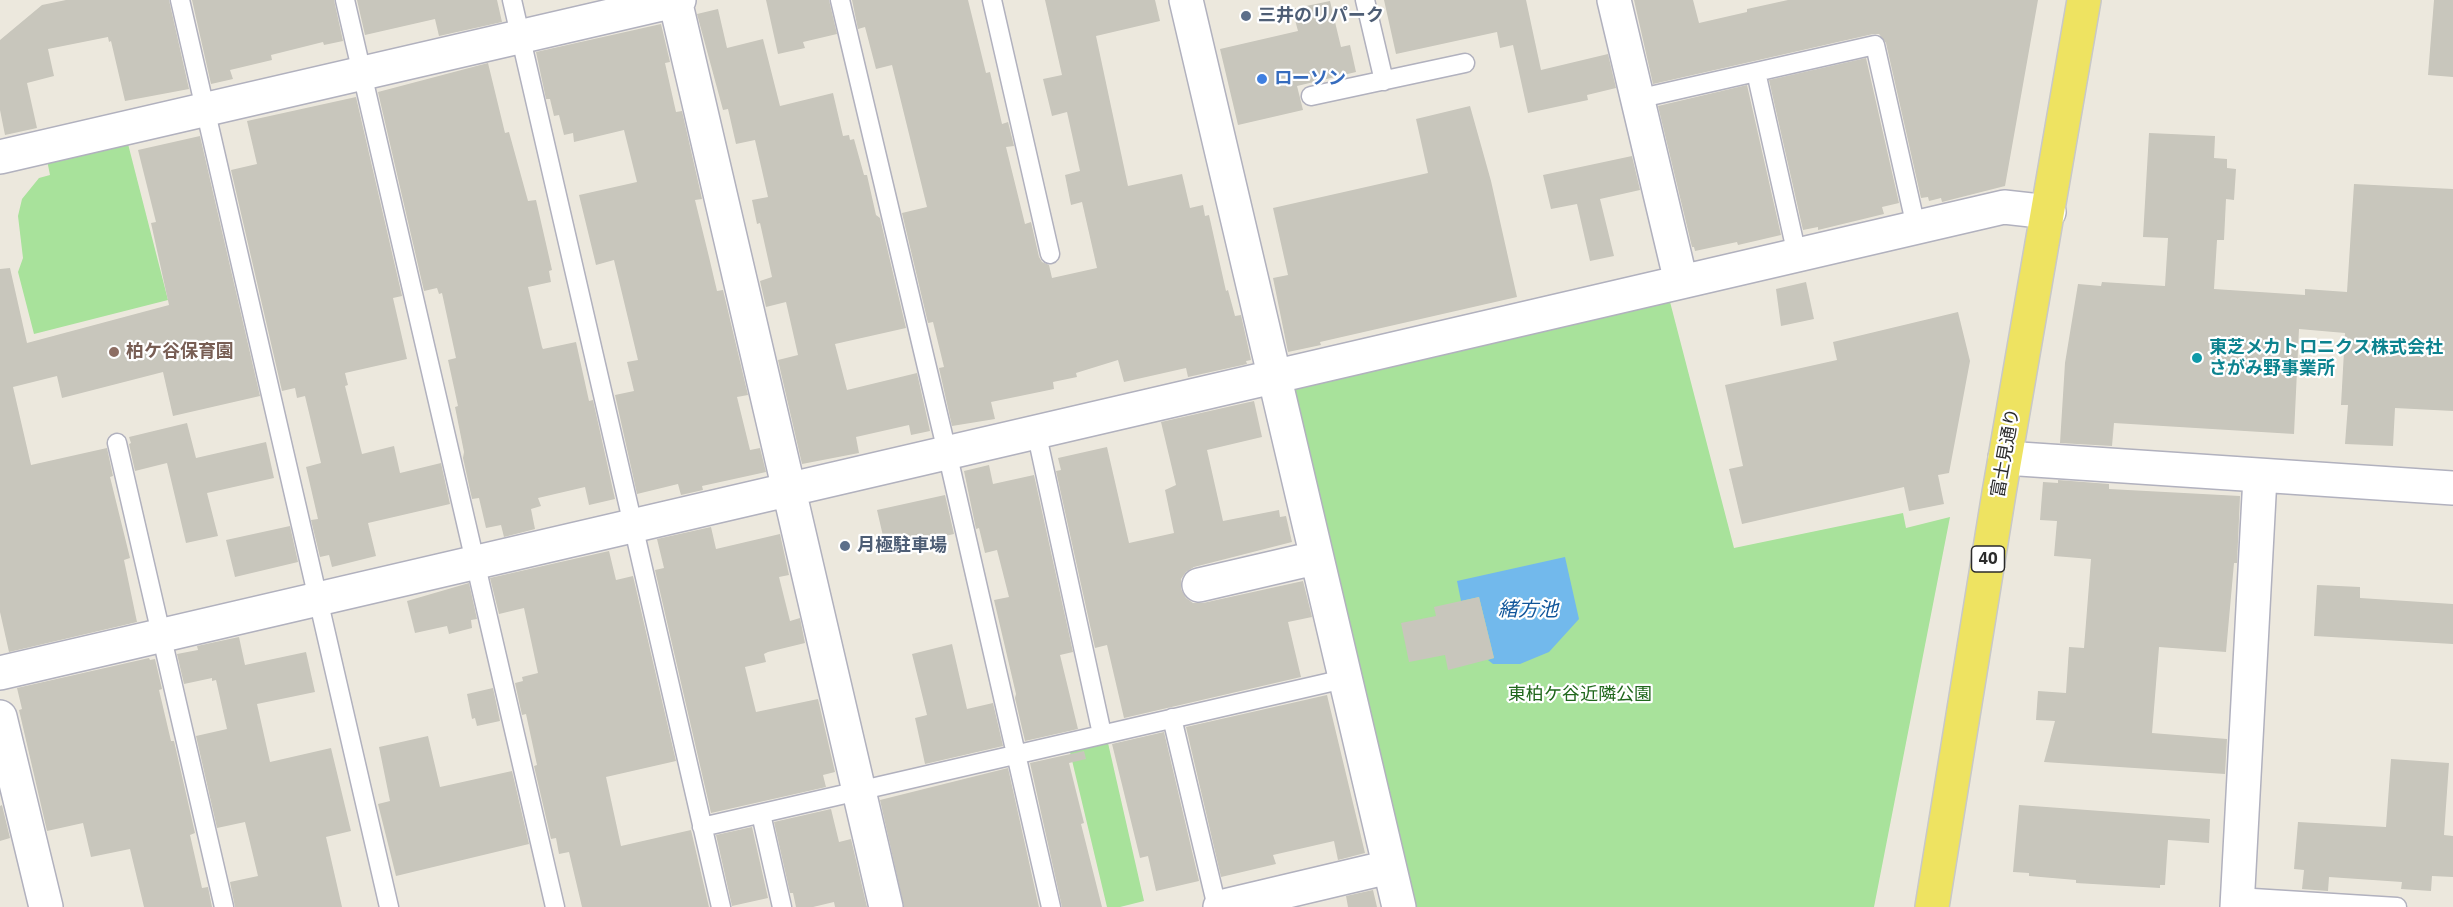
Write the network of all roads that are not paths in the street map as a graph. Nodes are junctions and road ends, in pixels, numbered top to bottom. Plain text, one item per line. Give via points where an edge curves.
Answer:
1 (180, 0) edge
2 (345, 0) edge
3 (512, 0) edge
4 (676, 0) edge
5 (840, 0) edge
6 (992, 0) edge
7 (1186, 0) edge
8 (1365, 0) edge
9 (1614, 0) edge
10 (2084, 0) edge
11 (520, 36) junction
12 (1465, 63) dead end
13 (1756, 72) junction
14 (362, 73) junction
15 (1384, 81) junction
16 (1311, 96) dead end
17 (1637, 99) junction
18 (206, 109) junction
19 (0, 157) edge
20 (2049, 212) junction
21 (1916, 227) junction
22 (1050, 254) dead end
23 (1797, 255) junction
24 (1681, 282) junction
25 (1273, 376) junction
26 (1036, 431) junction
27 (117, 442) dead end
28 (947, 452) junction
29 (2005, 459) junction
30 (2260, 477) junction
31 (2453, 488) edge
32 (789, 489) junction
33 (633, 525) junction
34 (1316, 558) junction
35 (476, 562) junction
36 (1199, 585) dead end
37 (318, 599) junction
38 (161, 636) junction
39 (0, 673) edge
40 (1344, 679) junction
41 (0, 717) edge
42 (1172, 718) junction
43 (1102, 734) junction
44 (1015, 754) junction
45 (859, 791) junction
46 (761, 814) junction
47 (702, 827) junction
48 (1389, 867) junction
49 (1288, 899) edge
50 (2237, 902) edge
51 (46, 907) edge
52 (224, 907) edge
53 (389, 907) edge
54 (555, 907) edge
55 (721, 907) edge
56 (782, 907) edge
57 (886, 907) edge
58 (1051, 907) edge
59 (1218, 907) edge
60 (1399, 907) edge
61 (1932, 907) edge
62 (2397, 907) edge

1 - 18 lane
2 - 14 lane
3 - 11 lane
4 - 11 street
4 - 32 street
5 - 28 lane
6 - 22 lane
7 - 25 street
8 - 15 lane
9 - 17 street
10 - 20 main road, 富士見通り / 40
11 - 14 street
11 - 33 lane
12 - 15 lane
13 - 17 lane
13 - 21 lane via 1875,45
13 - 23 lane
14 - 18 street
14 - 35 lane
15 - 16 lane
17 - 24 street
18 - 19 street
18 - 37 lane
20 - 21 street via 2004,207
20 - 29 main road, 富士見通り / 40
21 - 23 street
23 - 24 street
24 - 25 street
25 - 26 street
25 - 34 street
26 - 28 street
26 - 43 lane
27 - 38 lane
28 - 32 street
28 - 44 lane
29 - 30 street
29 - 61 main road, 富士見通り / 40
30 - 31 street
30 - 50 street
32 - 33 street
32 - 45 street
33 - 35 street
33 - 47 lane
34 - 36 street
34 - 40 street
35 - 37 street
35 - 54 lane
37 - 38 street
37 - 53 lane
38 - 39 street
38 - 52 lane
40 - 42 lane
40 - 48 street
41 - 51 street
42 - 43 lane
42 - 59 lane
43 - 44 lane
44 - 45 lane
44 - 58 lane
45 - 46 lane
45 - 57 street
46 - 47 lane
46 - 56 lane
47 - 55 lane
48 - 49 street
48 - 60 street
49 - 59 street
50 - 62 lane

